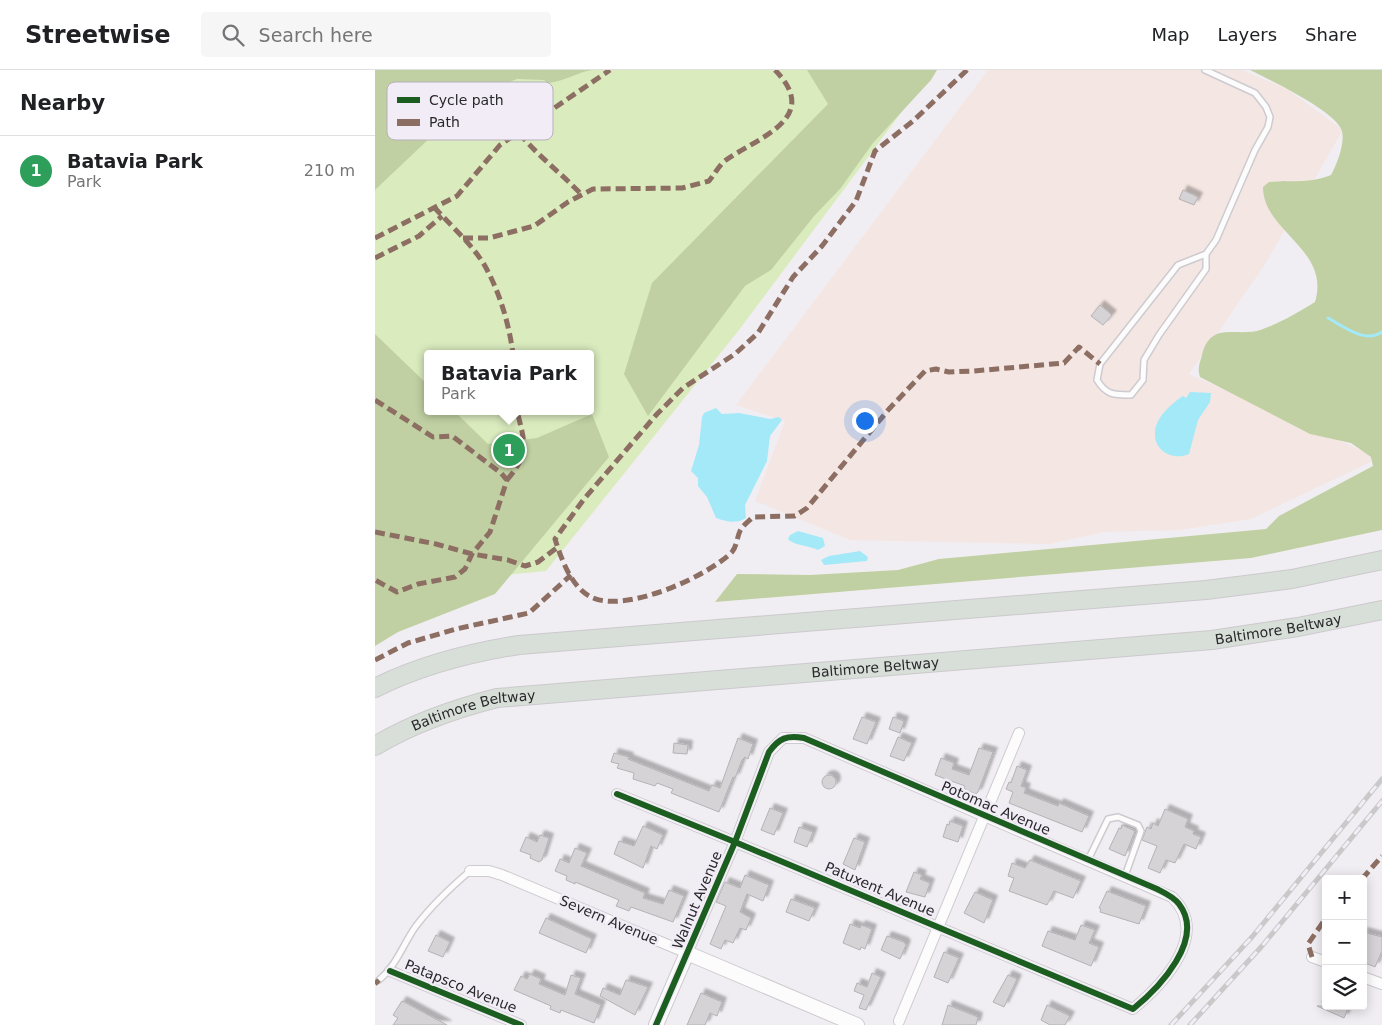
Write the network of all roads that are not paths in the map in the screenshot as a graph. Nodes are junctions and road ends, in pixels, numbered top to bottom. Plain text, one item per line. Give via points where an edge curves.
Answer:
1 (1205, 70) edge
2 (1206, 254) junction
3 (1382, 560) edge
4 (1382, 610) edge
5 (375, 688) edge
6 (1019, 733) dead end
7 (790, 736) joint
8 (375, 746) edge
9 (617, 794) dead end
10 (983, 817) junction
11 (735, 842) junction
12 (1088, 860) junction
13 (470, 871) joint
14 (1125, 876) junction
15 (937, 926) junction
16 (687, 953) junction
17 (1312, 957) dead end
18 (1322, 961) edge
19 (390, 971) junction
20 (1367, 978) edge
21 (379, 980) dead end
22 (1382, 984) edge
23 (1133, 1009) joint
24 (899, 1021) dead end
25 (521, 1025) edge
26 (656, 1025) edge
27 (857, 1025) edge

1 - 2 lane via 1255,93 1270,117 1216,240
2 - 2 lane via 1178,265 1099,364 1097,380 1103,391 1131,396 1143,380 1144,360 1206,268
3 - 5 highway via 1292,579 1206,590 519,645 427,665
4 - 8 highway, Baltimore Beltway via 1212,640 497,698 443,714 394,734
6 - 10 street
7 - 10 street, Potomac Avenue via 804,738
7 - 11 street, Walnut Avenue via 769,752
9 - 11 street, Patuxent Avenue
10 - 12 street, Potomac Avenue
10 - 15 street
11 - 15 street, Patuxent Avenue
11 - 16 street, Walnut Avenue
12 - 14 street, Potomac Avenue
12 - 14 lane via 1108,819 1118,817 1132,822 1141,831
13 - 16 street, Severn Avenue via 502,875
13 - 19 lane via 437,899 415,927
14 - 23 street, Potomac Avenue via 1172,897 1184,913 1186,936 1178,959 1156,989
15 - 23 street, Patuxent Avenue
15 - 24 street
16 - 26 street, Walnut Avenue
16 - 27 street, Severn Avenue
17 - 18 street
19 - 21 lane
19 - 25 street, Patapsco Avenue
20 - 22 street

